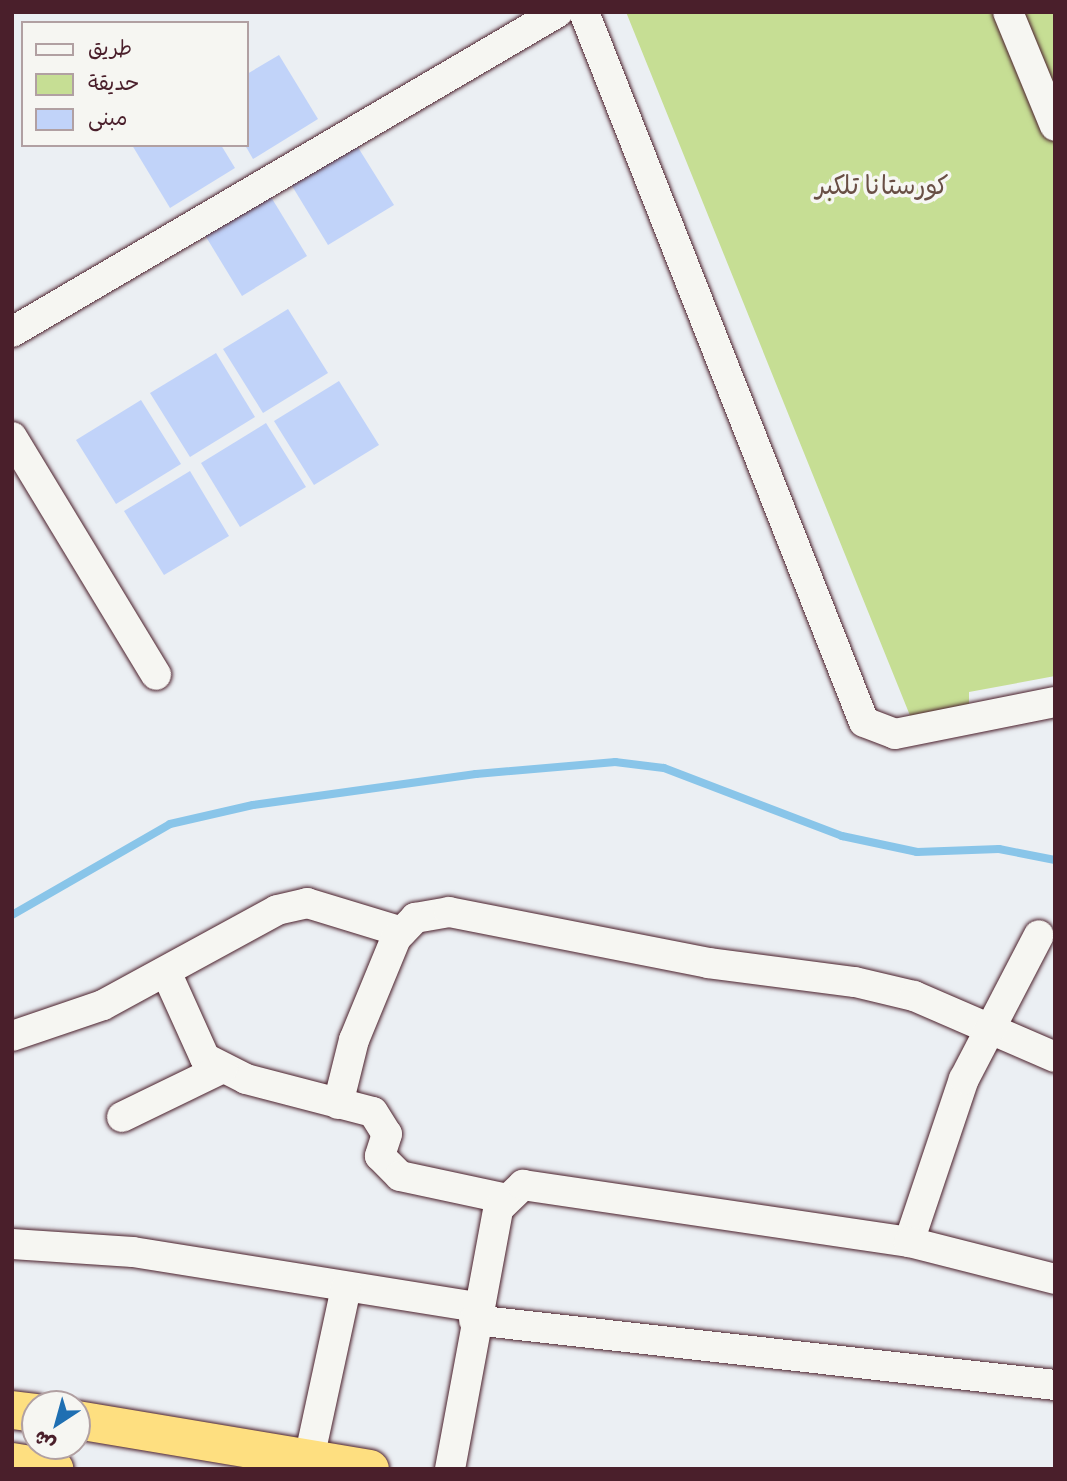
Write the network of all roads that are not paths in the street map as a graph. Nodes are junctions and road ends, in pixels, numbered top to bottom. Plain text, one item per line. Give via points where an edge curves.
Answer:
1 (558, 12) edge
2 (584, 12) edge
3 (1008, 12) edge
4 (1055, 126) edge
5 (12, 332) edge
6 (12, 437) edge
7 (156, 675) dead end
8 (1055, 702) edge
9 (402, 932) junction
10 (1040, 935) dead end
11 (167, 974) junction
12 (987, 1029) junction
13 (12, 1036) edge
14 (1055, 1057) edge
15 (223, 1068) junction
16 (338, 1104) junction
17 (122, 1117) dead end
18 (503, 1198) junction
19 (909, 1242) junction
20 (12, 1244) edge
21 (1055, 1279) edge
22 (346, 1288) junction
23 (475, 1314) junction
24 (1055, 1385) edge
25 (91, 1422) edge
26 (309, 1459) junction
27 (12, 1462) edge
28 (54, 1469) edge
29 (370, 1469) edge
30 (450, 1469) edge

1 - 5 street
2 - 8 street via 864,722 895,734
3 - 4 street
6 - 7 street
9 - 11 street via 307,904 240,926
9 - 12 street via 415,918 449,912 708,963 855,982 914,996
9 - 16 street via 376,977
10 - 12 street
11 - 13 street via 103,1005
11 - 15 street via 205,1058
12 - 14 street
12 - 19 street via 942,1132
15 - 16 street
15 - 17 street
16 - 18 street via 382,1119 387,1134 380,1156 400,1176
18 - 19 street via 532,1184
18 - 23 street
19 - 21 street
20 - 22 street via 133,1252
22 - 23 street
22 - 26 street
23 - 24 street
23 - 30 street
25 - 26 highway
26 - 29 highway
27 - 28 highway

